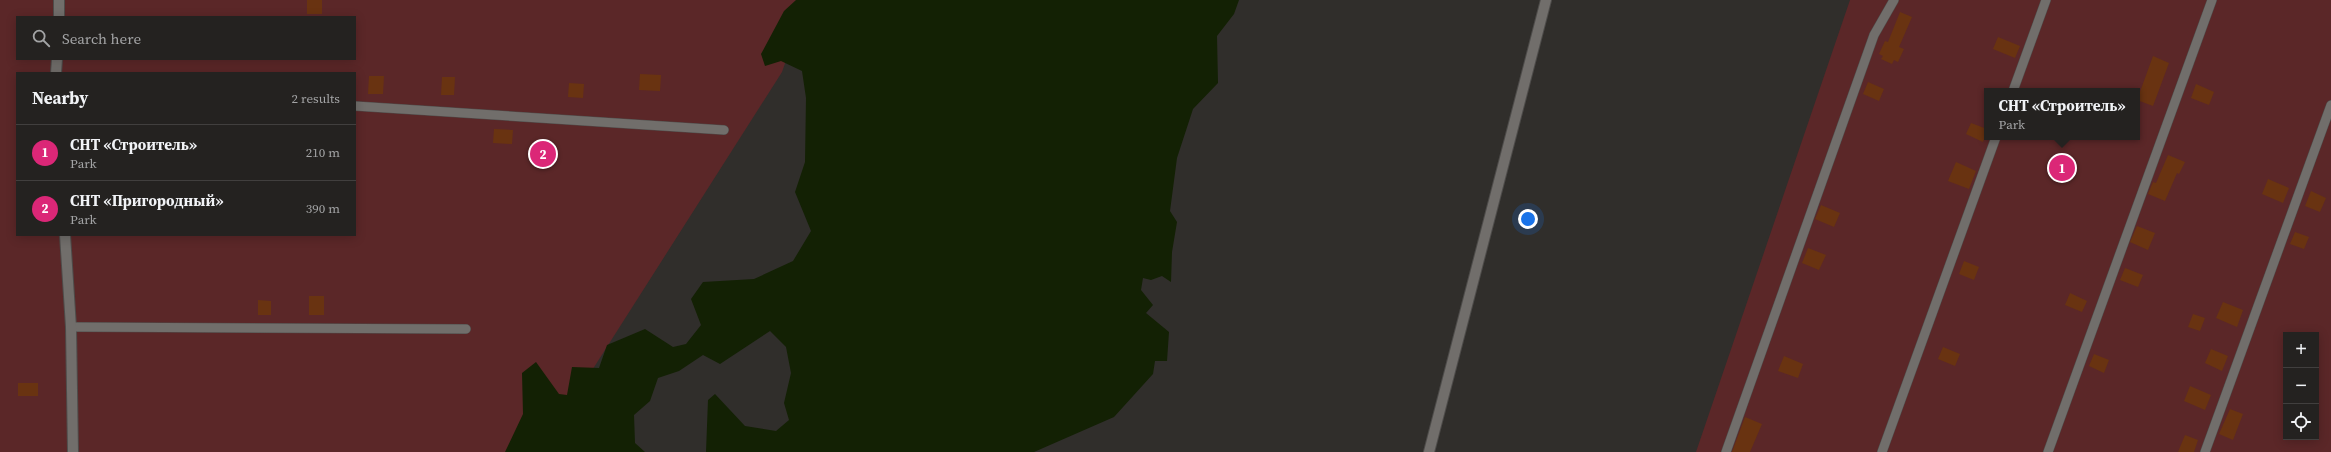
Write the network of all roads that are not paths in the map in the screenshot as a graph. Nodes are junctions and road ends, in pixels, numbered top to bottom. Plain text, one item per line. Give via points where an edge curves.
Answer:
1 (59, 0) edge
2 (1546, 0) edge
3 (1894, 0) edge
4 (2046, 0) edge
5 (2212, 0) edge
6 (59, 16) edge
7 (57, 60) edge
8 (56, 72) edge
9 (2014, 88) edge
10 (2331, 105) edge
11 (356, 106) edge
12 (724, 130) dead end
13 (1995, 140) edge
14 (65, 236) edge
15 (71, 327) junction
16 (466, 329) dead end
17 (73, 452) edge
18 (1429, 452) edge
19 (1726, 452) edge
20 (1882, 452) edge
21 (2048, 452) edge
22 (2205, 452) edge

1 - 6 street
2 - 18 street
3 - 19 lane via 1874,35
4 - 9 lane
5 - 21 lane
7 - 8 street
10 - 22 lane
11 - 12 lane
13 - 20 lane
14 - 15 street
15 - 16 lane
15 - 17 street

